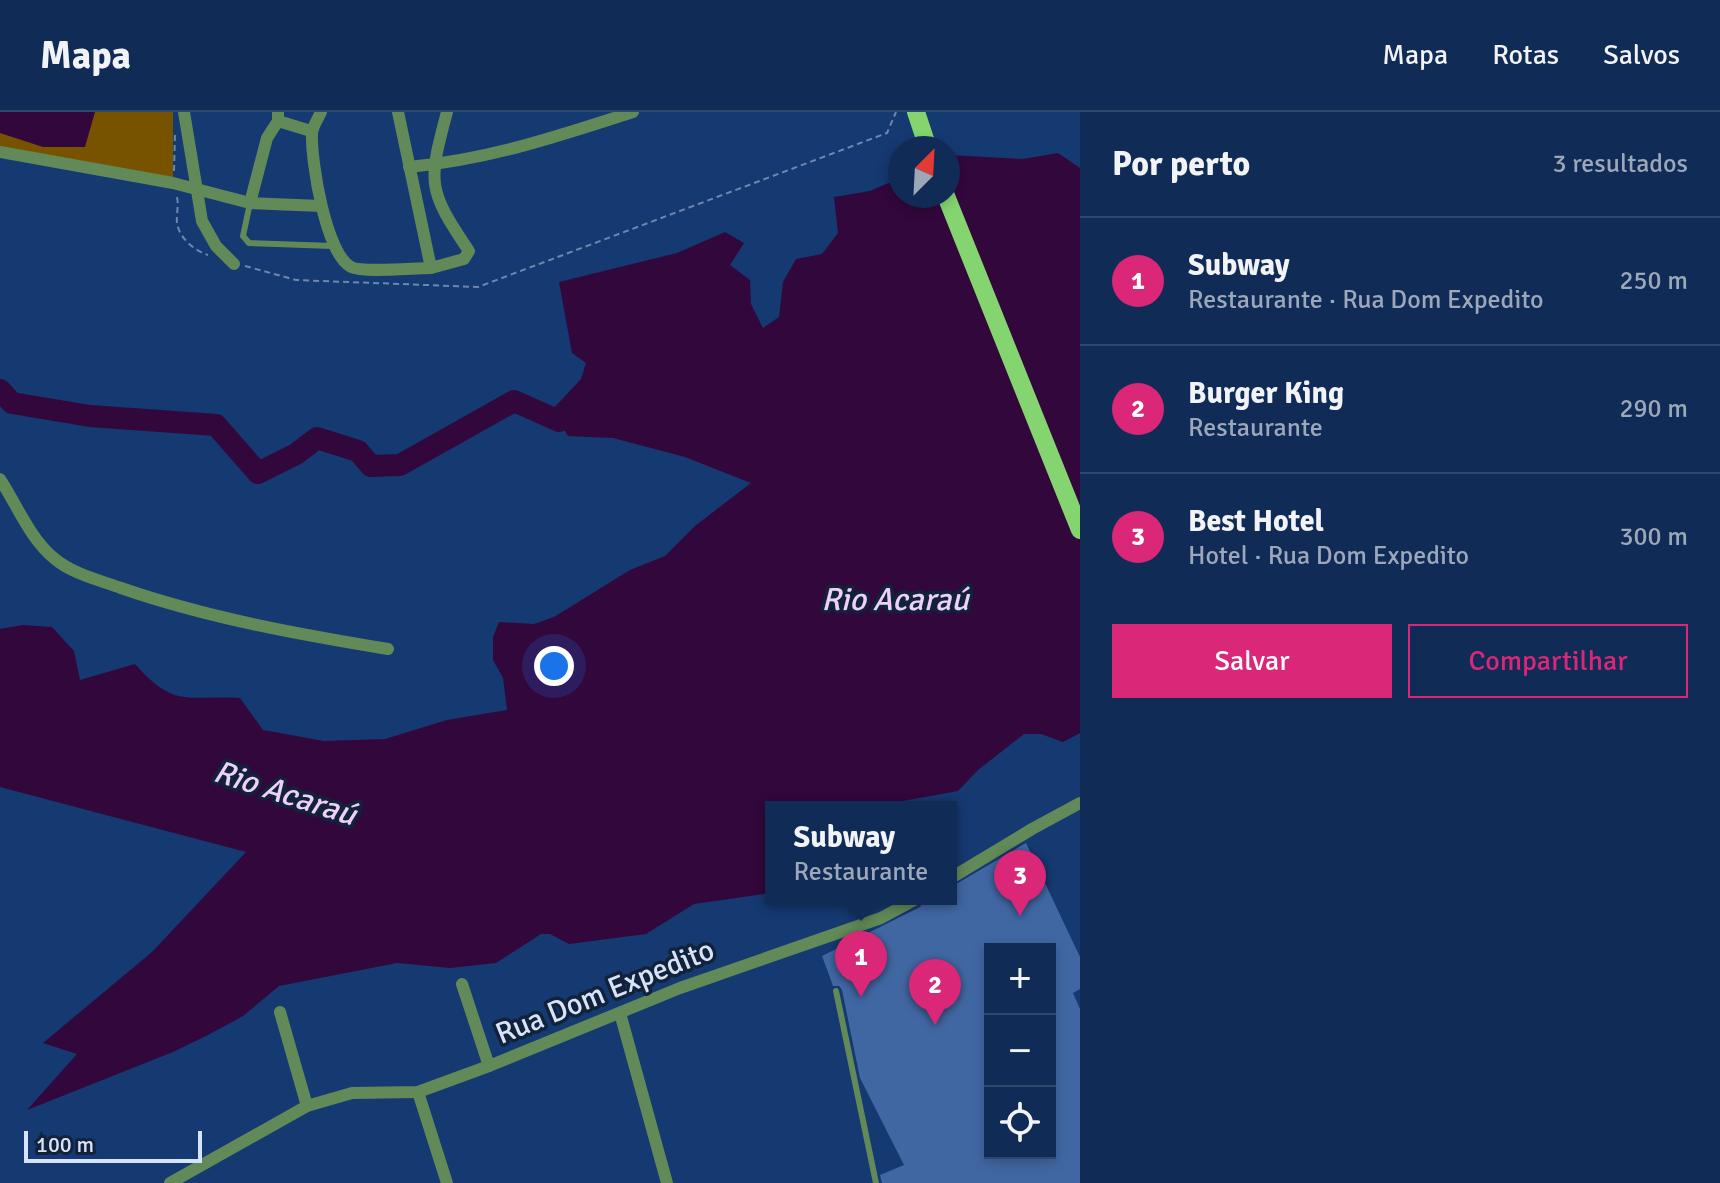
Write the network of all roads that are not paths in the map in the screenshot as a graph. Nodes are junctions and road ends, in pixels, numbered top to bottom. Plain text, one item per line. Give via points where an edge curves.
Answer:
1 (184, 112) edge
2 (321, 112) edge
3 (398, 112) edge
4 (447, 112) edge
5 (633, 112) edge
6 (916, 112) edge
7 (927, 112) edge
8 (278, 116) edge
9 (311, 131) junction
10 (924, 136) edge
11 (927, 136) edge
12 (0, 152) edge
13 (433, 165) junction
14 (409, 167) junction
15 (196, 188) junction
16 (250, 203) junction
17 (321, 206) junction
18 (951, 208) edge
19 (333, 246) junction
20 (234, 264) road end
21 (431, 268) junction
22 (0, 479) edge
23 (1080, 530) edge
24 (388, 649) dead end
25 (1080, 803) edge
26 (957, 874) edge
27 (905, 905) edge
28 (462, 984) dead end
29 (836, 991) dead end
30 (280, 1012) dead end
31 (620, 1013) junction
32 (489, 1066) junction
33 (418, 1092) junction
34 (307, 1106) junction
35 (170, 1183) edge
36 (447, 1183) edge
37 (667, 1183) edge
38 (876, 1183) edge

1 - 15 street
2 - 9 street
3 - 14 street
4 - 13 street
5 - 13 street via 524,147
6 - 10 main road
7 - 11 main road
8 - 9 street
8 - 16 street
9 - 17 street
12 - 15 street
13 - 14 street
13 - 21 street via 438,199 469,251 464,259
14 - 21 street
15 - 16 street
15 - 20 street via 206,231
16 - 17 street
16 - 19 lane via 243,236 249,243
17 - 19 street
18 - 23 main road
19 - 21 street via 343,262 357,270
22 - 24 street via 42,546 58,562 84,575 272,630
25 - 26 street
27 - 31 street, Rua Dom Expedito
28 - 32 street
29 - 38 lane
30 - 34 street
31 - 32 street, Rua Dom Expedito
31 - 37 street
32 - 33 street, Rua Dom Expedito
33 - 34 street, Rua Dom Expedito via 352,1093
33 - 36 street
34 - 35 street, Rua Dom Expedito

